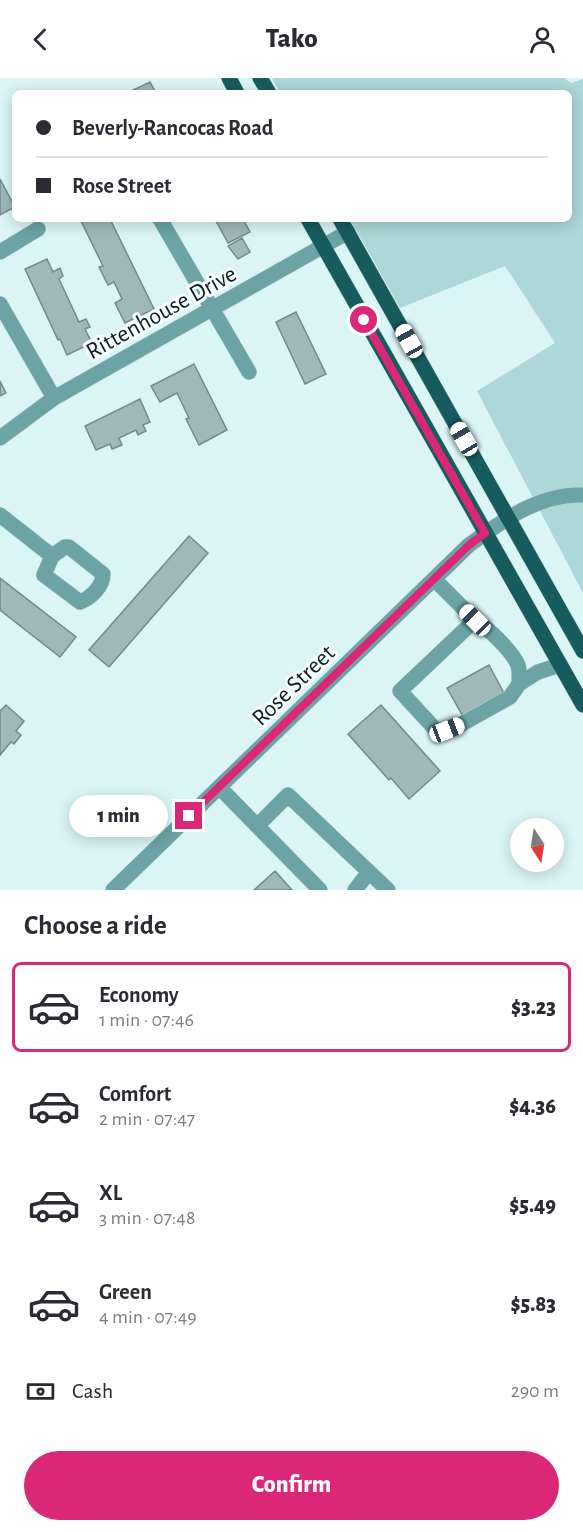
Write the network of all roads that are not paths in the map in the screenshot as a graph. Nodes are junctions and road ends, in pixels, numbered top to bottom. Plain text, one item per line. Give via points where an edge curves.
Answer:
1 (162, 222) edge
2 (310, 222) edge
3 (344, 225) edge
4 (38, 229) dead end
5 (323, 246) junction
6 (0, 252) edge
7 (0, 304) edge
8 (212, 309) junction
9 (249, 372) dead end
10 (54, 398) junction
11 (0, 438) edge
12 (583, 495) edge
13 (0, 515) edge
14 (508, 517) junction
15 (485, 533) junction
16 (52, 556) dead end
17 (434, 579) junction
18 (475, 620) junction
19 (583, 651) edge
20 (560, 665) junction
21 (519, 684) junction
22 (583, 705) edge
23 (219, 787) junction
24 (257, 826) junction
25 (368, 873) junction
26 (113, 890) edge
27 (320, 890) edge
28 (355, 890) edge
29 (388, 890) edge

1 - 8 street
2 - 5 main road
3 - 5 street, Rittenhouse Drive
3 - 14 main road
4 - 6 street
5 - 8 street, Rittenhouse Drive
5 - 15 main road
7 - 10 street
8 - 9 street
8 - 10 street, Rittenhouse Drive
10 - 11 street, Rittenhouse Drive
12 - 14 street, Rose Street via 567,494
13 - 16 street
14 - 15 street, Rose Street
14 - 19 main road
15 - 17 street, Rose Street
15 - 20 main road
17 - 18 street
17 - 23 street, Rose Street
18 - 21 street via 513,657 519,668
18 - 21 street via 400,691 436,729 447,730 510,697
20 - 21 street
20 - 22 main road
23 - 24 street
23 - 26 street, Rose Street
24 - 25 street via 288,795
24 - 27 street
25 - 28 street
25 - 29 street

